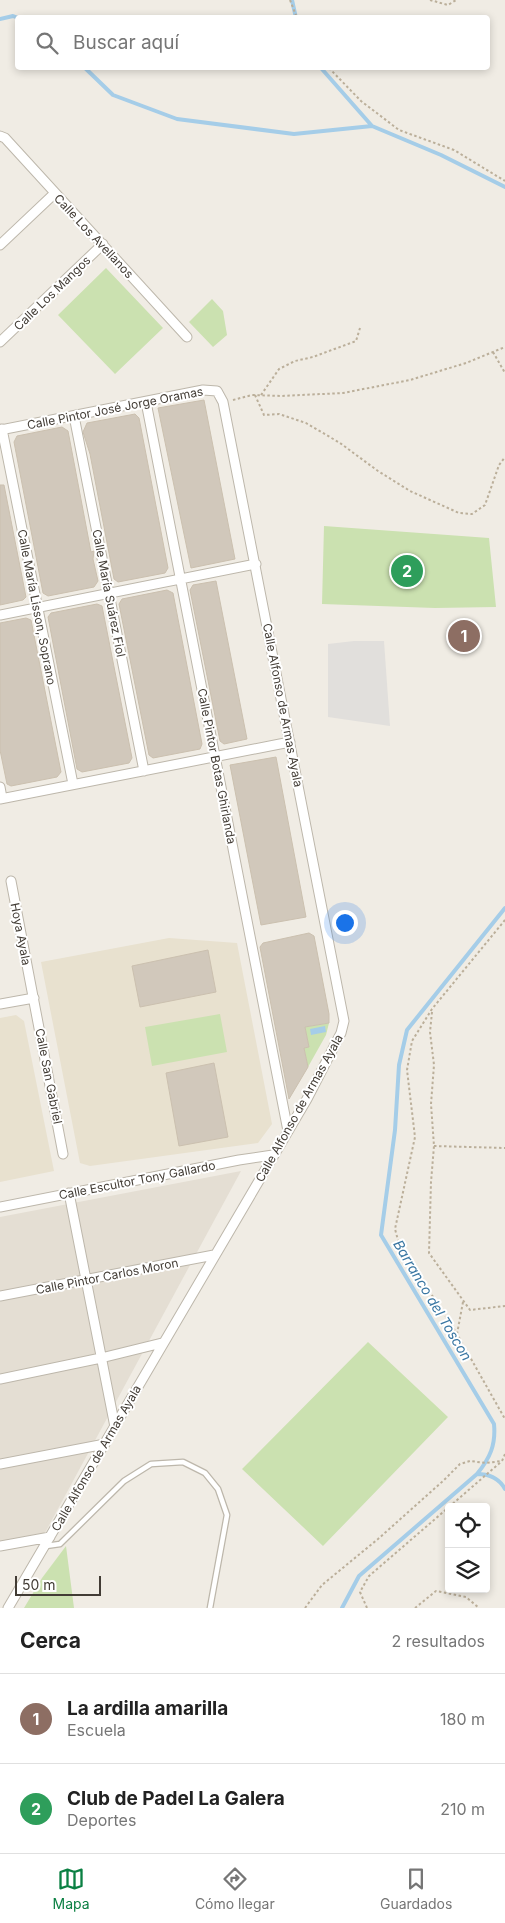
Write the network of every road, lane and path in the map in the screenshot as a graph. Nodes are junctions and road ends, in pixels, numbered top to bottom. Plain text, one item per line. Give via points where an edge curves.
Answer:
1 (290, 0) edge
2 (430, 0) edge
3 (456, 0) edge
4 (296, 15) edge
5 (331, 70) edge
6 (2, 139) edge
7 (505, 181) edge
8 (55, 193) junction
9 (103, 244) junction
10 (0, 245) edge
11 (360, 328) dead end
12 (187, 338) dead end
13 (0, 342) edge
14 (505, 347) edge
15 (493, 352) junction
16 (505, 373) edge
17 (255, 395) junction
18 (261, 395) junction
19 (146, 402) junction
20 (223, 402) junction
21 (74, 416) junction
22 (1, 430) edge
23 (505, 457) edge
24 (256, 564) junction
25 (180, 579) junction
26 (109, 593) junction
27 (37, 607) junction
28 (0, 614) edge
29 (290, 742) junction
30 (215, 757) junction
31 (144, 770) junction
32 (72, 784) junction
33 (0, 786) edge
34 (1, 798) edge
35 (11, 881) dead end
36 (505, 920) edge
37 (32, 987) joint
38 (34, 998) junction
39 (0, 1004) edge
40 (432, 1010) junction
41 (288, 1131) junction
42 (434, 1146) junction
43 (505, 1148) edge
44 (63, 1154) dead end
45 (273, 1155) junction
46 (69, 1193) junction
47 (0, 1206) edge
48 (214, 1255) junction
49 (86, 1280) junction
50 (0, 1296) edge
51 (463, 1301) junction
52 (505, 1306) edge
53 (457, 1334) junction
54 (162, 1343) junction
55 (101, 1358) junction
56 (0, 1378) edge
57 (505, 1419) edge
58 (114, 1427) junction
59 (105, 1444) junction
60 (505, 1454) edge
61 (502, 1461) junction
62 (0, 1464) edge
63 (454, 1503) edge
64 (445, 1510) edge
65 (50, 1537) junction
66 (0, 1546) edge
67 (44, 1546) junction
68 (8, 1608) edge
69 (210, 1608) edge
70 (305, 1608) edge
71 (367, 1608) edge
72 (415, 1608) edge
73 (479, 1608) edge

1 - 4 path
2 - 3 path via 448,5
5 - 7 path via 361,102 399,130 454,150
6 - 8 street, Calle Los Avellanos
8 - 9 street, Calle Los Avellanos
8 - 10 street
9 - 12 street, Calle Los Avellanos
9 - 13 street, Calle Los Mangos
11 - 18 path via 356,341 295,361 279,370
14 - 15 path
15 - 16 path
15 - 18 path via 410,380 343,393
17 - 18 path
17 - 20 path
17 - 23 path via 264,415 279,414 306,423 410,491 459,513 472,514 485,505
19 - 20 street, Calle Pintor José Jorge Oramas via 203,390 217,391
19 - 21 street, Calle Pintor José Jorge Oramas
19 - 25 street, Calle Pintor Botas Ghirlanda
20 - 24 street, Calle Alfonso de Armas Ayala
21 - 22 street, Calle Pintor José Jorge Oramas
21 - 26 street, Calle María Suárez Fiol
22 - 27 street, Calle María Lisson, Soprano
24 - 25 street
24 - 29 street, Calle Alfonso de Armas Ayala
25 - 26 street
25 - 30 street, Calle Pintor Botas Ghirlanda
26 - 27 street
26 - 31 street, Calle María Suárez Fiol
27 - 28 street
27 - 32 street, Calle María Lisson, Soprano
29 - 30 street
29 - 41 street, Calle Alfonso de Armas Ayala via 344,1021 341,1033
30 - 31 street
30 - 41 street, Calle Pintor Botas Ghirlanda
31 - 32 street
32 - 34 street
33 - 34 street
35 - 37 street, Hoya Ayala
36 - 40 path
37 - 38 street, Calle San Gabriel
38 - 39 street
38 - 44 street, Calle San Gabriel
40 - 42 path
40 - 53 path via 412,1041 407,1070 415,1137 395,1229 399,1244
41 - 45 street, Calle Alfonso de Armas Ayala
42 - 43 path
42 - 51 path via 429,1253
45 - 46 street, Calle Escultor Tony Gallardo
45 - 48 street, Calle Alfonso de Armas Ayala
46 - 47 street, Calle Escultor Tony Gallardo
46 - 49 street
48 - 49 street, Calle Pintor Carlos Moron
48 - 54 street, Calle Alfonso de Armas Ayala
49 - 50 street, Calle Pintor Carlos Moron
49 - 55 street
51 - 52 path via 470,1310
51 - 53 path
53 - 57 path
54 - 55 street
54 - 58 street, Calle Alfonso de Armas Ayala
55 - 56 street
55 - 58 street
58 - 59 street, Calle Alfonso de Armas Ayala
59 - 62 street
59 - 65 street, Calle Alfonso de Armas Ayala
60 - 61 path
61 - 63 path
61 - 70 path via 470,1460 460,1464 322,1585
64 - 71 path via 369,1576 360,1592
65 - 66 street
65 - 67 street, Calle Alfonso de Armas Ayala
67 - 68 street, Calle Alfonso de Armas Ayala
67 - 69 lane via 60,1544 124,1481 151,1464 183,1462 205,1473 218,1489 227,1515
72 - 73 path via 436,1591 466,1597

